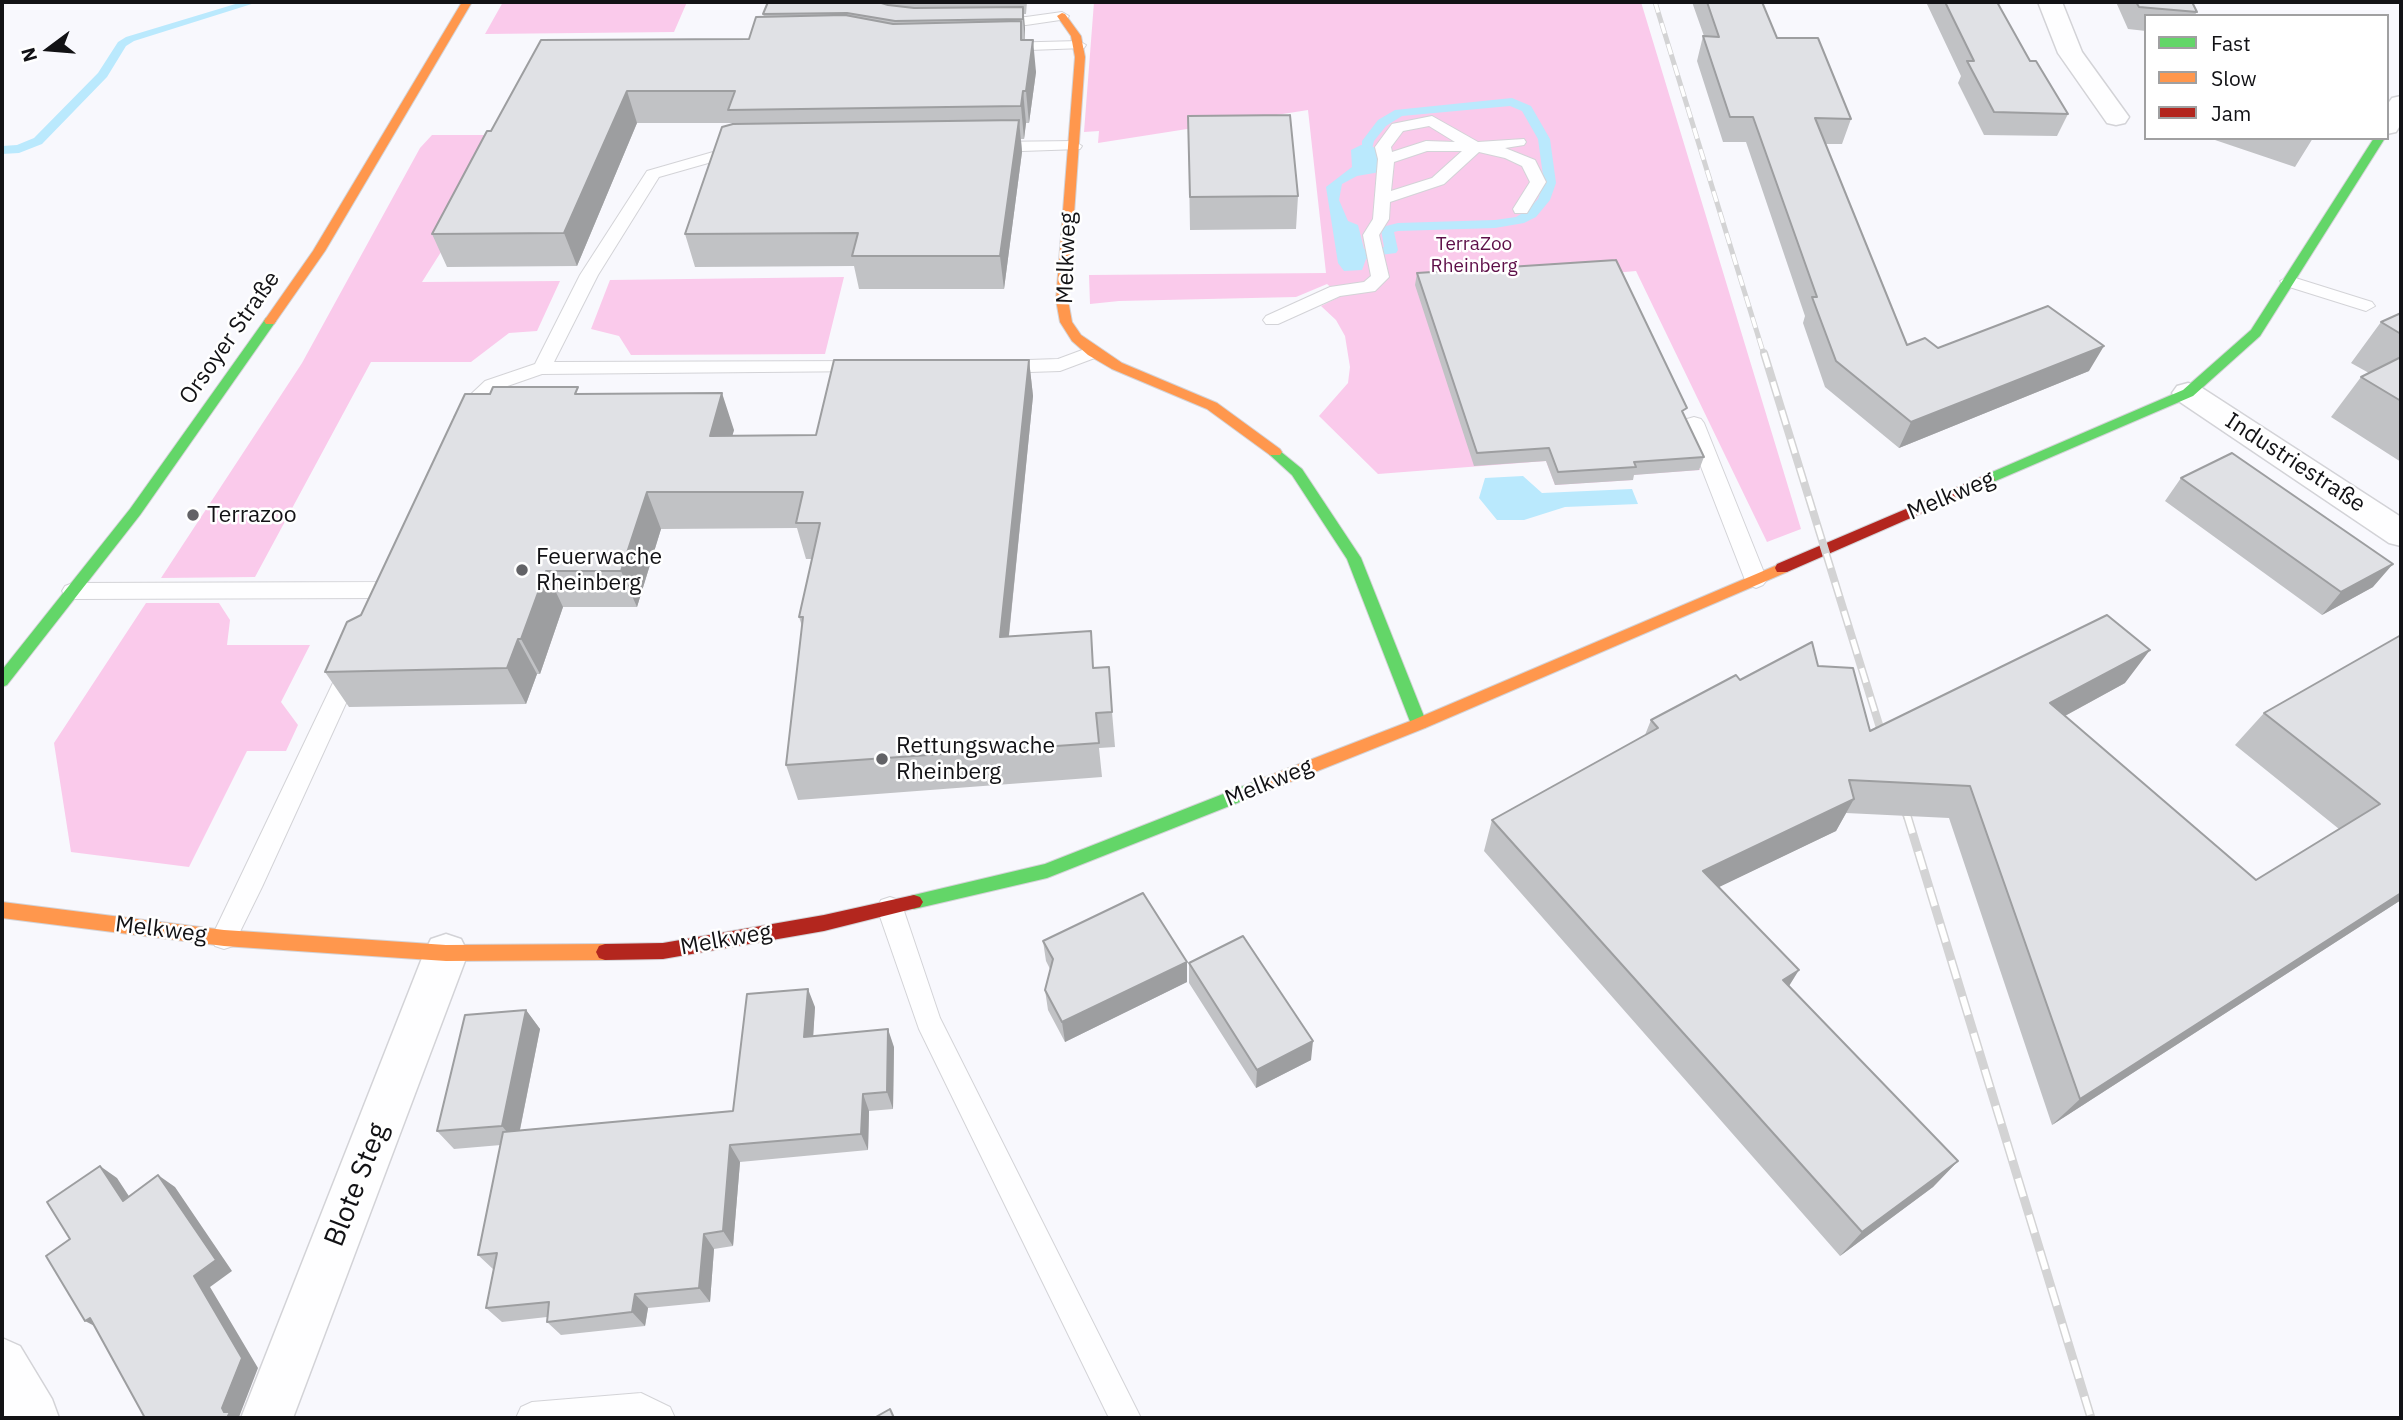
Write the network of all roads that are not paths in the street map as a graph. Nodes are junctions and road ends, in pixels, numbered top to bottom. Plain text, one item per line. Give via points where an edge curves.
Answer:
1 (467, 2) edge
2 (2050, 2) edge
3 (1062, 16) joint
4 (985, 21) edge
5 (1079, 45) junction
6 (982, 47) edge
7 (2401, 104) edge
8 (2116, 117) dead end
9 (2389, 123) edge
10 (2379, 140) edge
11 (1518, 142) dead end
12 (1074, 146) junction
13 (977, 147) edge
14 (1476, 147) junction
15 (754, 149) edge
16 (1386, 159) junction
17 (1382, 199) junction
18 (1521, 209) dead end
19 (2289, 281) junction
20 (2366, 306) dead end
21 (1272, 320) dead end
22 (1093, 352) junction
23 (888, 367) edge
24 (985, 367) edge
25 (542, 368) junction
26 (2188, 393) junction
27 (1694, 423) dead end
28 (456, 434) edge
29 (2401, 534) edge
30 (396, 566) edge
31 (1756, 580) junction
32 (385, 590) junction
33 (73, 591) junction
34 (374, 615) edge
35 (358, 652) edge
36 (2, 681) edge
37 (1419, 724) junction
38 (890, 908) junction
39 (2, 910) edge
40 (224, 938) junction
41 (446, 953) junction
42 (2, 1364) edge
43 (33, 1418) edge
44 (267, 1418) edge
45 (532, 1418) edge
46 (659, 1418) edge
47 (1125, 1418) edge

1 - 33 street, Orsoyer Straße via 319,251 135,512
2 - 8 street via 2070,53
3 - 4 lane
3 - 5 street
5 - 6 lane
5 - 12 street, Melkweg
7 - 9 street
10 - 19 street, Melkweg
11 - 14 lane
12 - 13 lane
12 - 22 street, Melkweg via 1062,300 1066,323
14 - 16 lane via 1426,146
14 - 16 lane via 1432,121 1398,127 1383,147
14 - 17 lane via 1438,181
14 - 18 lane via 1530,163 1538,182
15 - 25 lane via 653,174 589,275
16 - 17 lane
17 - 21 lane via 1381,219 1371,235 1380,276 1368,287 1336,291
19 - 20 lane
19 - 26 street, Melkweg via 2256,333
22 - 24 lane via 1060,365
22 - 37 street, Melkweg via 1212,406 1263,441 1297,472 1354,558
23 - 25 lane
25 - 28 lane via 492,385 475,401
26 - 29 street, Industriestraße
26 - 31 street, Melkweg
27 - 31 lane
30 - 32 lane
31 - 37 street, Melkweg
32 - 33 lane
32 - 34 lane
33 - 36 street, Orsoyer Straße
35 - 40 lane
37 - 38 street, Melkweg via 1047,871
38 - 41 street, Melkweg via 663,951
38 - 47 lane via 928,1020
39 - 40 street, Melkweg
40 - 41 street, Melkweg
41 - 44 street, Blote Steg
42 - 43 street
45 - 46 lane via 641,1409

